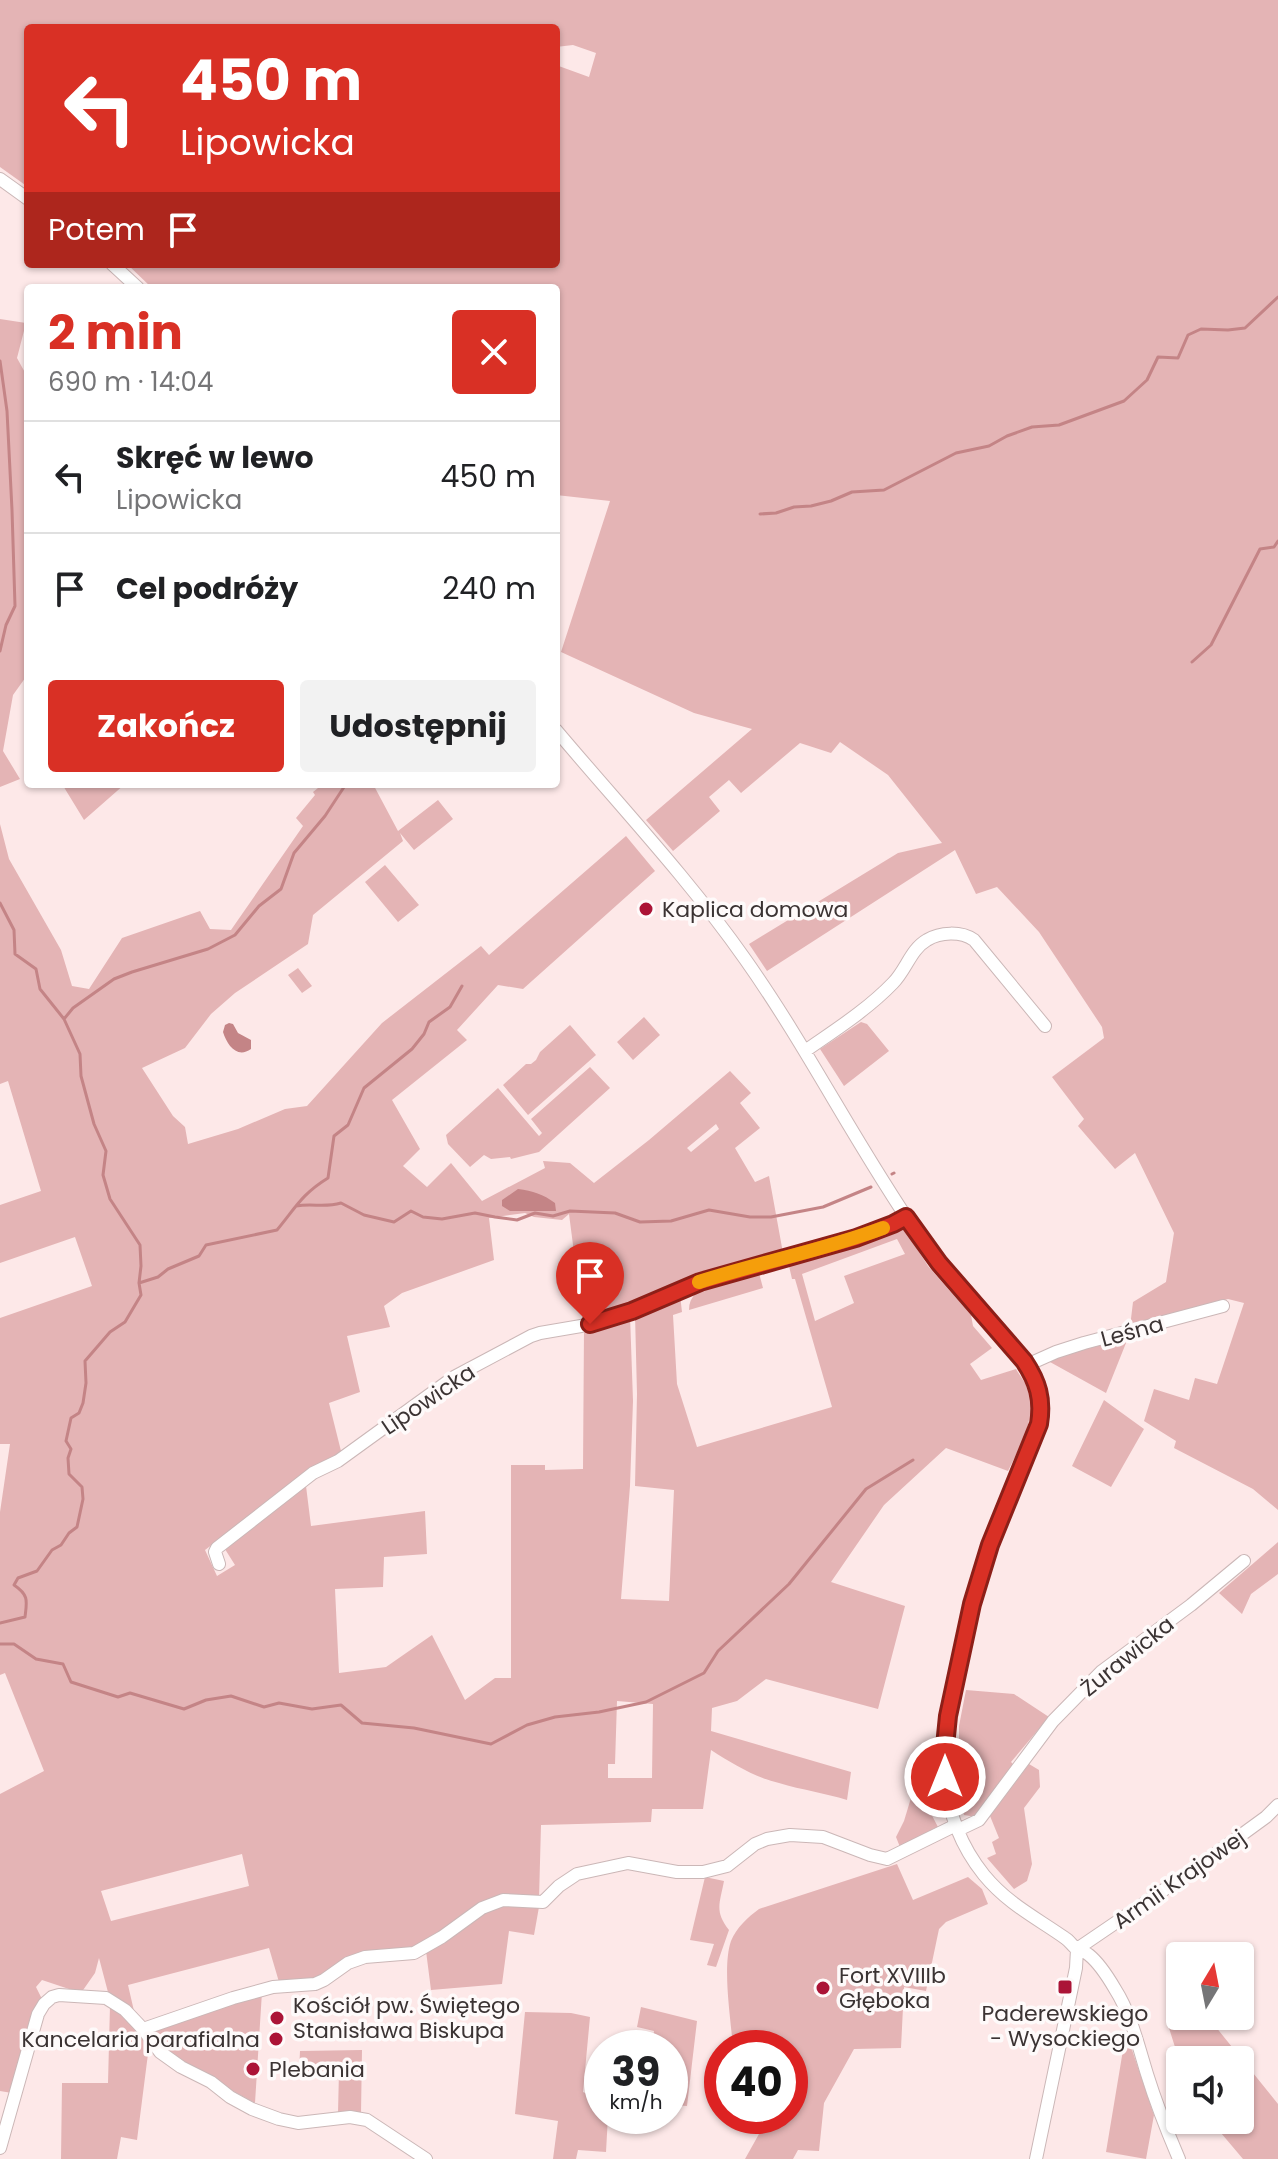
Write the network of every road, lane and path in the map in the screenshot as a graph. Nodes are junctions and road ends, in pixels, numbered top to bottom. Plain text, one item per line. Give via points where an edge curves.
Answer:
1 (0, 179) edge
2 (24, 196) edge
3 (116, 268) edge
4 (134, 284) edge
5 (560, 735) edge
6 (1045, 1026) dead end
7 (805, 1051) junction
8 (906, 1217) junction
9 (1223, 1306) dead end
10 (1027, 1365) junction
11 (1244, 1561) dead end
12 (219, 1564) dead end
13 (1278, 1805) edge
14 (957, 1828) junction
15 (1077, 1949) junction
16 (143, 2029) junction
17 (0, 2148) edge
18 (412, 2155) edge
19 (426, 2159) edge
20 (1036, 2159) edge
21 (1179, 2159) edge

1 - 2 street
3 - 4 street
5 - 7 street via 715,919
6 - 7 street via 974,940 949,934 923,942 893,983 865,1009
7 - 8 street
8 - 10 street
8 - 12 street, Lipowicka via 856,1238 700,1282 632,1311 531,1336 454,1377 338,1461 313,1473 217,1548
9 - 10 street, Leśna via 1084,1343
10 - 14 street via 1040,1392 1039,1424 982,1567 948,1716 945,1777
11 - 14 street, Żurawicka via 1102,1671 1053,1721 979,1820
13 - 15 street, Armii Krajowej via 1204,1863
14 - 15 street via 976,1865 1002,1895
14 - 16 street, Żurawicka via 887,1859 823,1837 790,1835 755,1844 727,1866 703,1872 628,1863 594,1870 568,1879 543,1902 503,1900 482,1908 414,1953 365,1957 315,1984 273,1987
15 - 20 street
15 - 21 street via 1088,1954 1116,1990
16 - 17 street via 106,1998 52,1997 34,2023
16 - 18 street via 160,2052 252,2109 298,2123 367,2120
18 - 19 street

